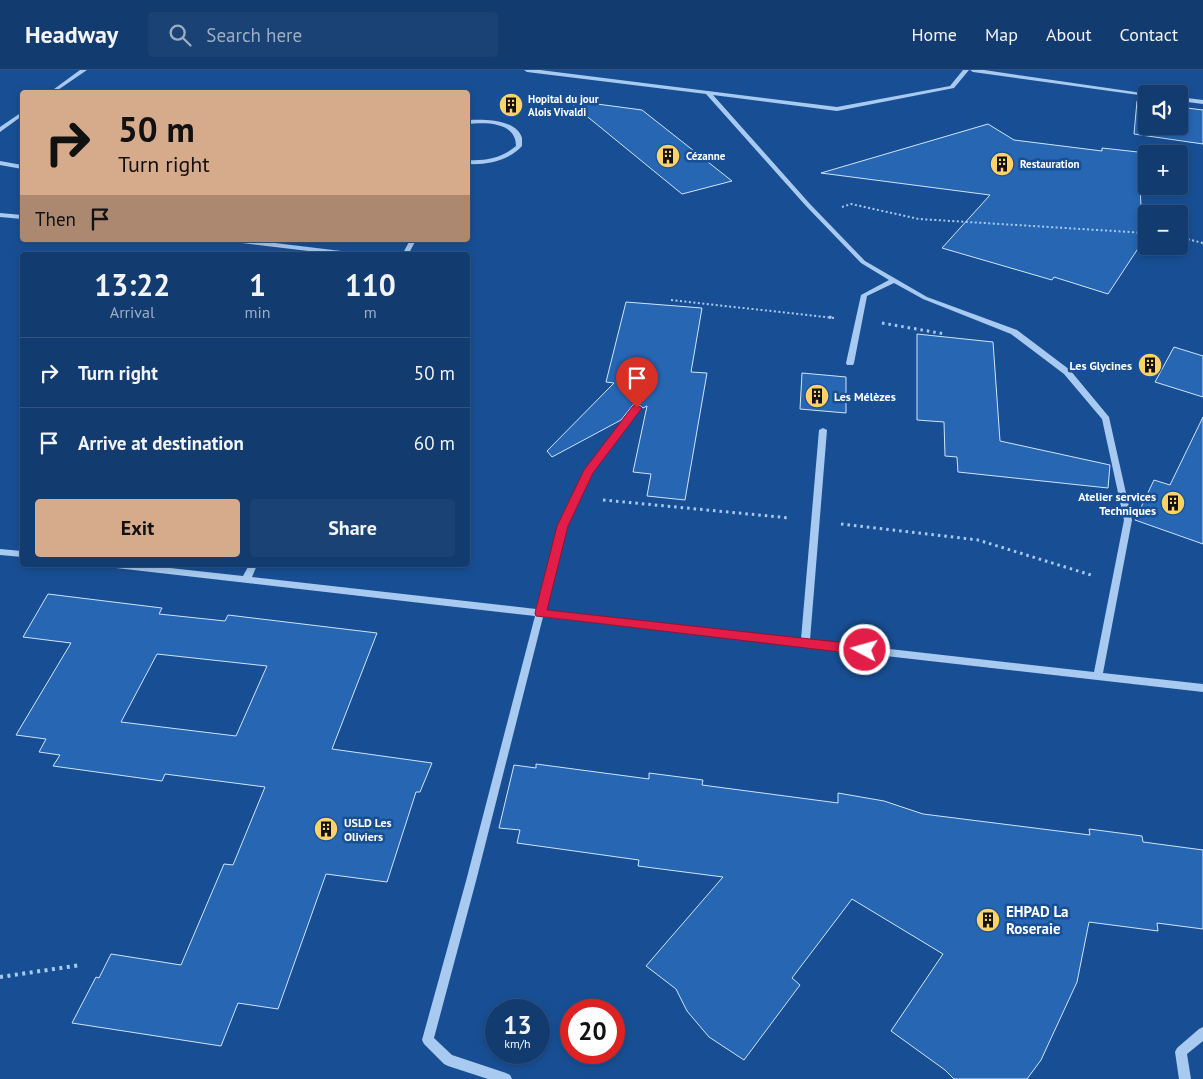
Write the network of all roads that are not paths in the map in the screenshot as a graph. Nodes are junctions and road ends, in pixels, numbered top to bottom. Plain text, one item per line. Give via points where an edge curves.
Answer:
1 (84, 70) edge
2 (527, 70) edge
3 (966, 70) edge
4 (973, 70) edge
5 (55, 90) edge
6 (707, 92) junction
7 (1138, 93) edge
8 (1188, 100) edge
9 (1203, 102) edge
10 (20, 115) edge
11 (470, 122) edge
12 (0, 130) edge
13 (470, 162) edge
14 (0, 163) edge
15 (20, 166) edge
16 (0, 215) edge
17 (20, 217) edge
18 (252, 242) edge
19 (283, 242) edge
20 (279, 245) junction
21 (334, 252) edge
22 (894, 280) junction
23 (850, 363) dead end
24 (637, 408) dead end
25 (823, 430) dead end
26 (0, 552) edge
27 (20, 554) edge
28 (133, 567) edge
29 (252, 567) edge
30 (246, 580) junction
31 (541, 613) junction
32 (805, 643) junction
33 (1098, 676) junction
34 (1203, 688) edge
35 (1203, 1033) edge
36 (506, 1079) edge
37 (1185, 1079) edge

1 - 5 street
2 - 6 street
3 - 6 street via 952,87 836,108
4 - 7 street
6 - 22 street via 863,262
8 - 9 street
10 - 12 street
11 - 13 lane via 500,124 518,133 520,140 519,146 503,157
14 - 15 street
16 - 17 street
18 - 20 street
19 - 20 street
20 - 21 street
22 - 23 street via 864,295
22 - 33 street via 925,298 1014,332 1067,372 1106,419 1128,520
24 - 31 street via 588,472 562,526
25 - 32 street
26 - 27 street
28 - 30 street
29 - 30 street
30 - 31 street
31 - 32 street
31 - 36 street via 428,1040 448,1060
32 - 33 street
33 - 34 street
35 - 37 street via 1181,1052

